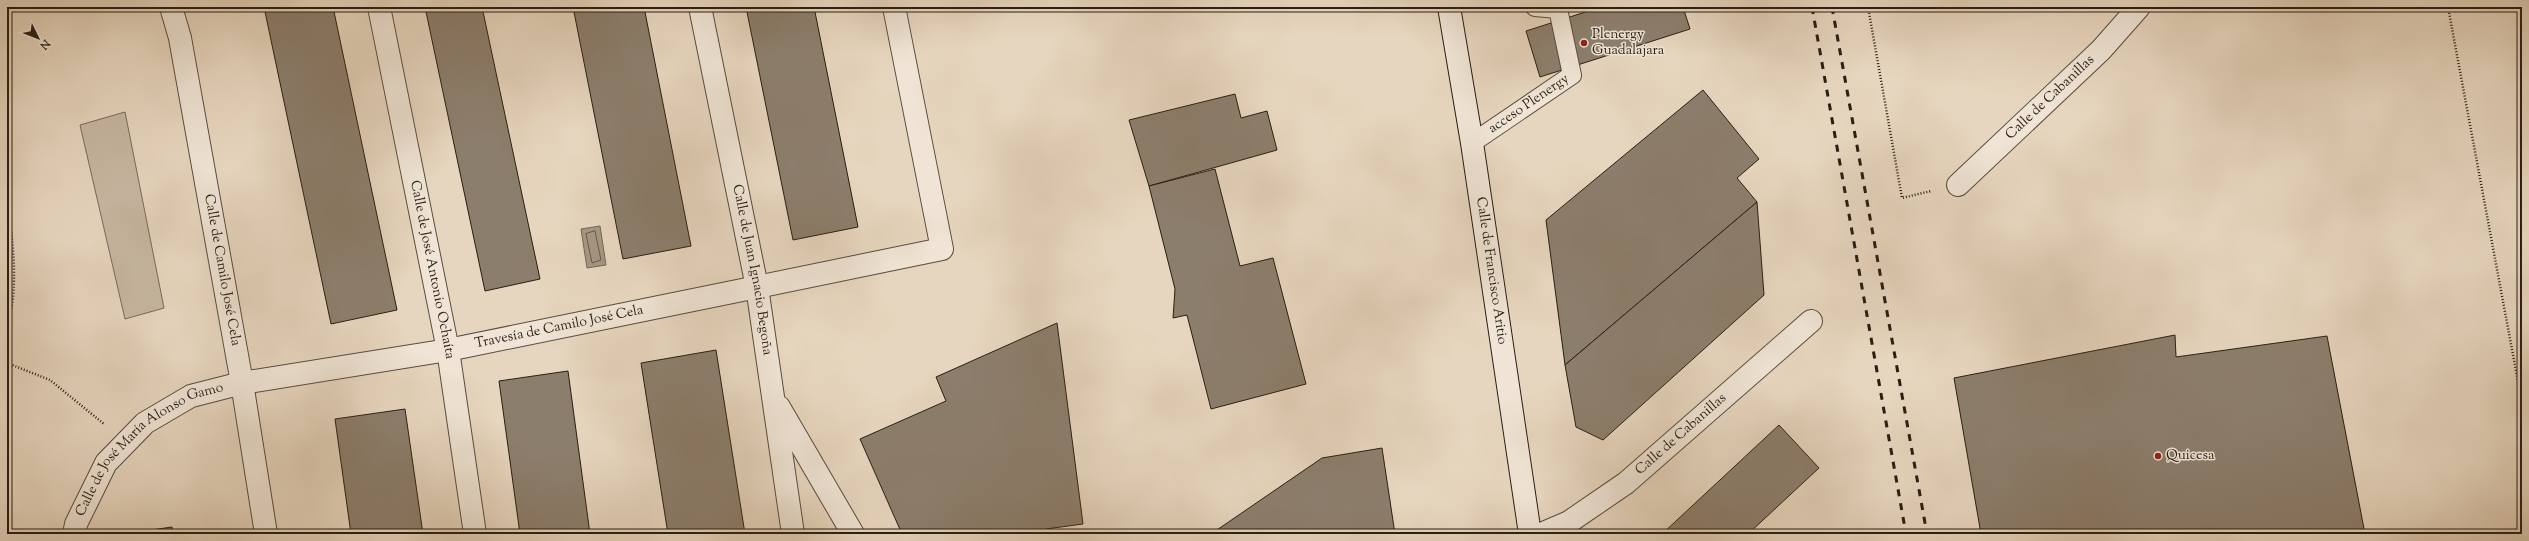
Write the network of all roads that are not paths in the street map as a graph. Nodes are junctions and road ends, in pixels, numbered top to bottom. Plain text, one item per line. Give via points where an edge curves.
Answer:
1 (171, 7) edge
2 (379, 7) edge
3 (700, 7) edge
4 (894, 7) edge
5 (1449, 7) edge
6 (1536, 7) edge
7 (2139, 7) edge
8 (1472, 144) junction
9 (1958, 185) road end
10 (757, 287) junction
11 (1810, 321) dead end
12 (448, 350) junction
13 (242, 383) junction
14 (773, 396) junction
15 (74, 534) edge
16 (266, 534) edge
17 (475, 534) edge
18 (793, 534) edge
19 (853, 534) edge
20 (1530, 534) edge
21 (1541, 534) edge

1 - 13 street, Calle de Camilo José Cela via 182,46
2 - 12 street, Calle de José Antonio Ochaíta
3 - 10 street, Calle de Juan Ignacio Begoña
4 - 10 street, Travesía de Camilo José Cela via 942,249
5 - 8 street, Calle de Francisco Aritio
6 - 8 lane, acceso Plenergy via 1558,9 1572,75
7 - 9 street, Calle de Cabanillas via 2101,50
8 - 20 street, Calle de Francisco Aritio
10 - 12 street, Travesía de Camilo José Cela
10 - 14 street, Calle de Juan Ignacio Begoña
11 - 21 street, Calle de Cabanillas via 1626,483 1569,522
12 - 13 street, Travesía de Camilo José Cela
12 - 17 street, Calle de José Antonio Ochaíta
13 - 15 street, Calle de José María Alonso Gamo via 191,396 144,423 106,463 76,524
13 - 16 street, Calle de Camilo José Cela
14 - 18 street, Calle de Juan Ignacio Begoña
14 - 19 street

